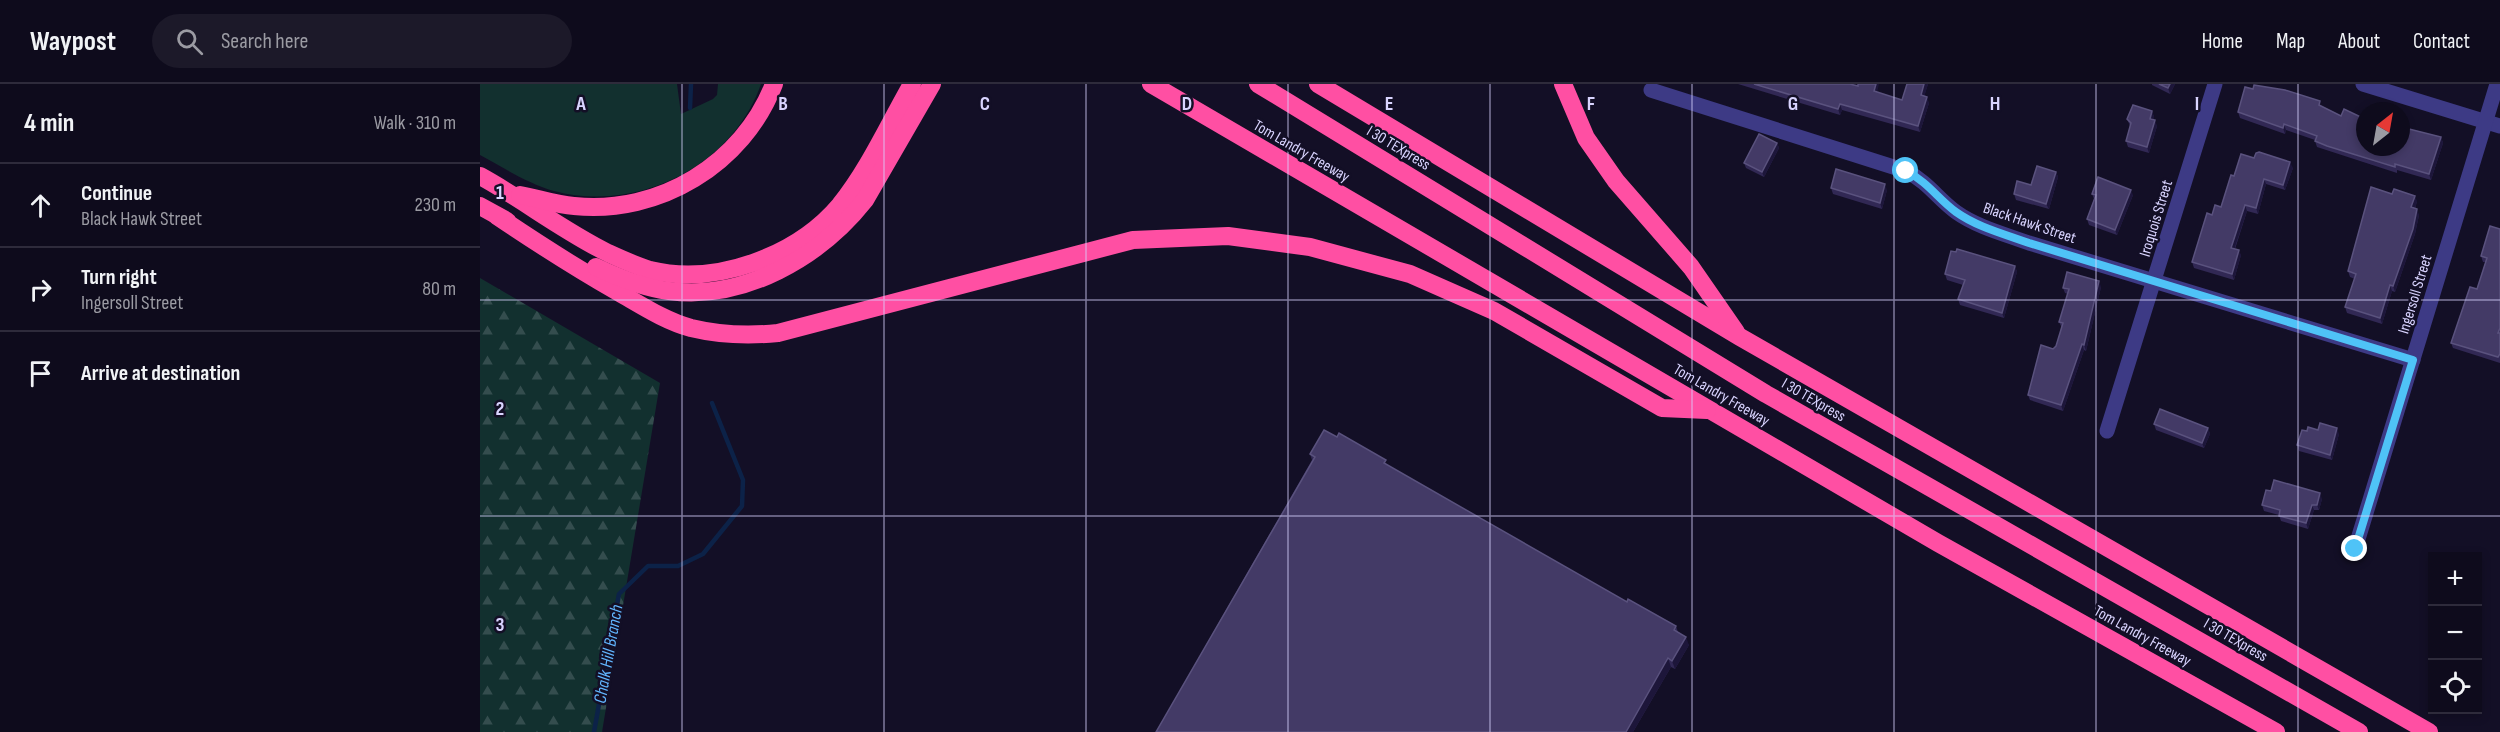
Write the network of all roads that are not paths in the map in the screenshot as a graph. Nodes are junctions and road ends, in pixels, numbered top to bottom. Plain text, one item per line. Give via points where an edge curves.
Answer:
1 (774, 84) edge
2 (912, 84) edge
3 (932, 84) edge
4 (1150, 84) edge
5 (1258, 84) edge
6 (1318, 84) edge
7 (1563, 84) edge
8 (2215, 84) edge
9 (2363, 84) edge
10 (2497, 84) edge
11 (1650, 90) dead end
12 (2493, 123) edge
13 (874, 168) junction
14 (480, 176) edge
15 (509, 192) junction
16 (480, 206) edge
17 (497, 216) junction
18 (2154, 281) junction
19 (1740, 337) junction
20 (2413, 360) junction
21 (1711, 410) junction
22 (2107, 431) dead end
23 (2355, 549) dead end
24 (2276, 732) edge
25 (2360, 732) edge
26 (2429, 732) edge

1 - 15 highway via 758,117 739,143 684,185 653,198 615,206 573,207
2 - 13 highway
3 - 13 highway
4 - 21 highway, Tom Landry Freeway
5 - 25 highway, I 30 TEXpress via 1766,394
6 - 19 highway
7 - 19 highway via 1586,138 1616,181 1691,267
8 - 18 street, Iroquois Street
9 - 12 street
10 - 12 street, Ingersoll Street
11 - 18 street, Black Hawk Street via 1906,171 1924,180 1954,210 1974,223
12 - 20 street, Ingersoll Street
13 - 15 highway via 805,237 767,257 716,271 651,270 564,230
13 - 17 highway via 854,214 813,250 760,279 704,292 670,291 626,281
14 - 15 highway
16 - 17 highway
17 - 21 highway via 549,252 658,315 719,334 750,335 778,333 1133,240 1228,236 1270,240 1347,255 1410,274 1494,311 1662,408
18 - 20 street, Black Hawk Street
18 - 22 street, Iroquois Street
19 - 26 highway
20 - 23 street, Ingersoll Street
21 - 24 highway, Tom Landry Freeway via 1938,543

